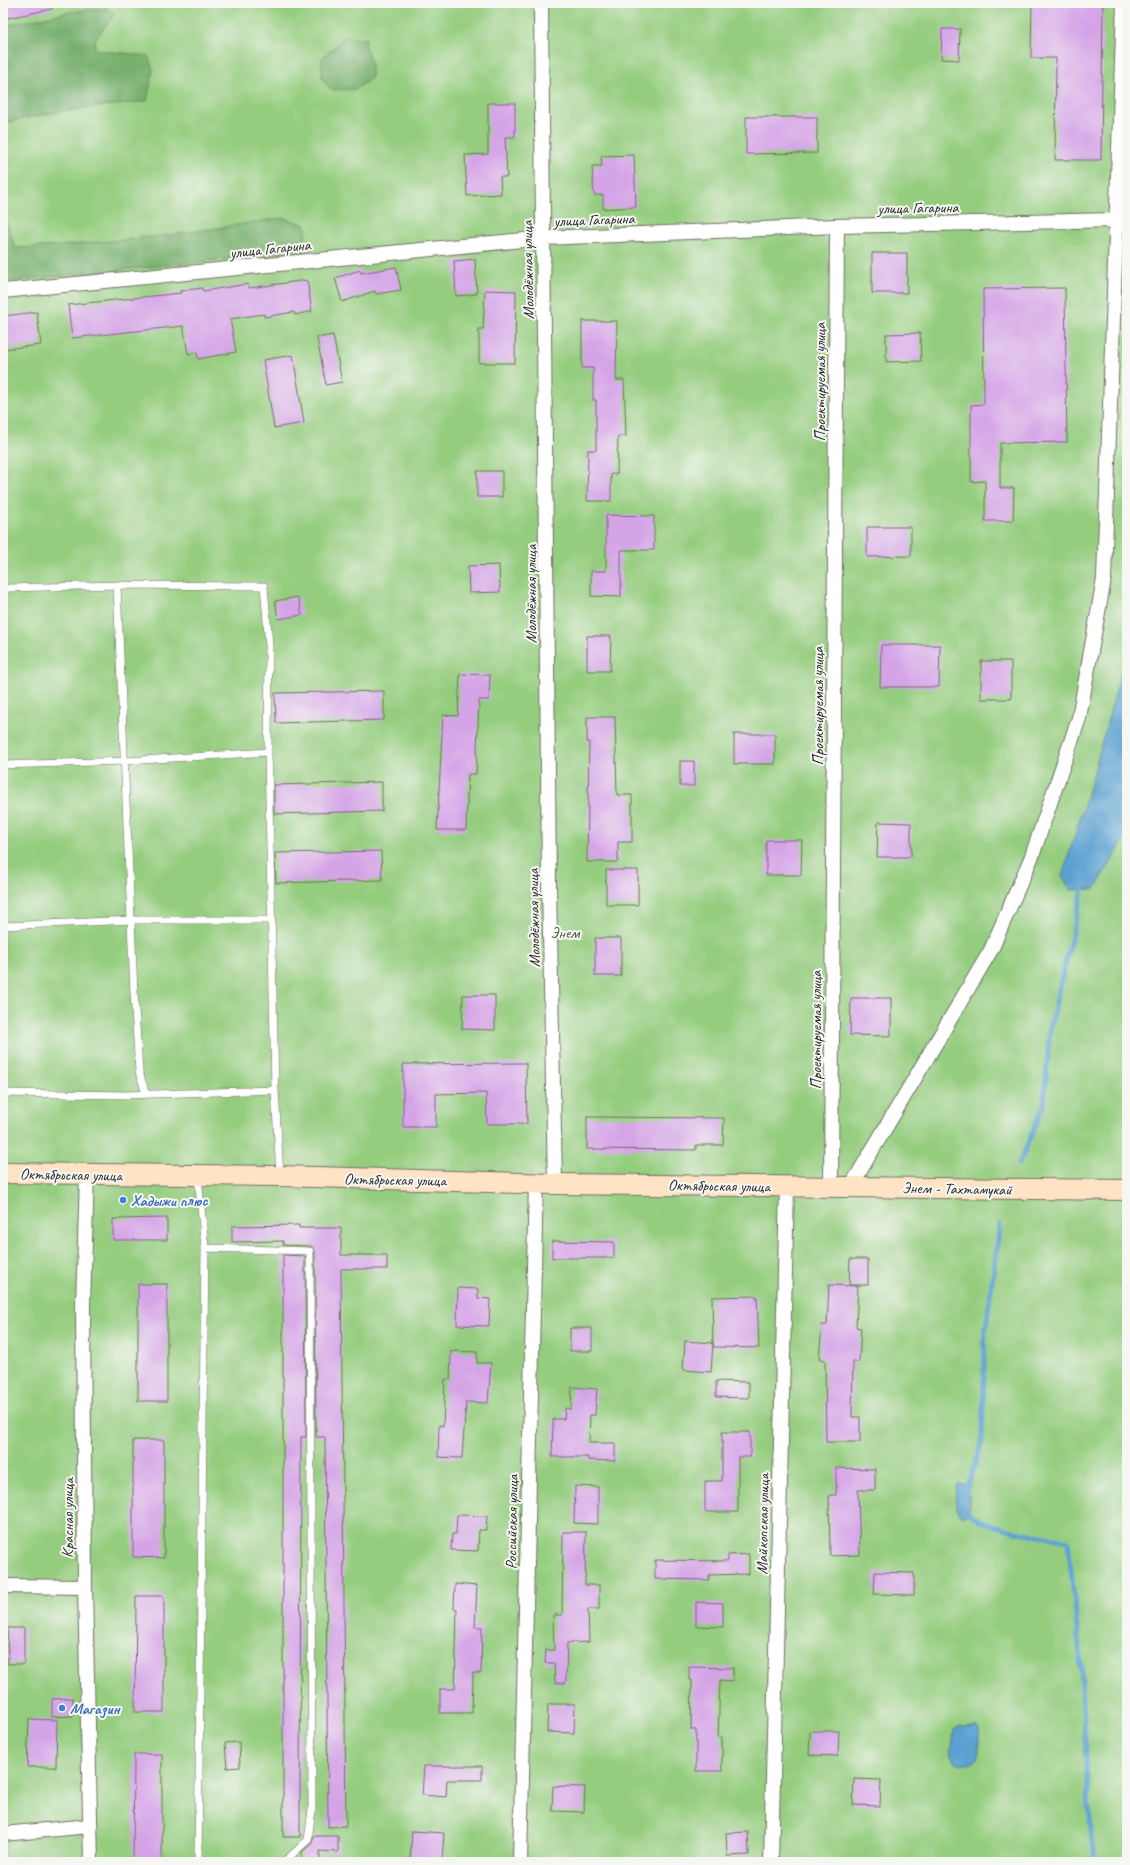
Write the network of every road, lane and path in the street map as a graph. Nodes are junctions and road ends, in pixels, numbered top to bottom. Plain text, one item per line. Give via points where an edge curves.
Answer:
1 (541, 3) edge
2 (1124, 3) edge
3 (1117, 220) junction
4 (838, 226) junction
5 (544, 238) junction
6 (3, 291) edge
7 (117, 585) junction
8 (3, 590) edge
9 (268, 752) junction
10 (125, 761) junction
11 (3, 765) edge
12 (131, 920) junction
13 (271, 920) junction
14 (3, 926) edge
15 (275, 1090) junction
16 (3, 1093) edge
17 (146, 1094) junction
18 (3, 1173) edge
19 (87, 1174) junction
20 (198, 1175) junction
21 (280, 1176) junction
22 (546, 1183) junction
23 (787, 1186) junction
24 (831, 1186) junction
25 (850, 1186) junction
26 (1127, 1190) edge
27 (205, 1248) junction
28 (3, 1586) edge
29 (85, 1587) junction
30 (90, 1826) junction
31 (3, 1834) edge
32 (92, 1862) edge
33 (198, 1862) edge
34 (284, 1862) edge
35 (520, 1862) edge
36 (771, 1862) edge

1 - 5 street, Молодёжная улица
2 - 3 street
3 - 4 street, улица Гагарина
3 - 25 street via 1104,579 1079,718 1032,856 991,950
4 - 5 street, улица Гагарина
4 - 24 street, Проектируемая улица
5 - 6 street, улица Гагарина
5 - 22 street, Молодёжная улица via 549,876
7 - 8 lane
7 - 9 lane via 264,586 269,645
7 - 10 lane
9 - 10 lane
9 - 13 lane
10 - 11 lane
10 - 12 lane
12 - 13 lane
12 - 14 lane
12 - 17 lane via 139,1072
13 - 15 lane
15 - 17 lane
15 - 21 lane
16 - 17 lane
18 - 19 main road, Октябрьская улица
19 - 20 main road, Октябрьская улица
19 - 29 street, Красная улица via 83,1305
20 - 21 main road, Октябрьская улица
20 - 27 lane
21 - 22 main road, Октябрьская улица
22 - 23 main road, Октябрьская улица
22 - 35 street, Российская улица
23 - 24 main road, Энем - Тахтамукай
23 - 36 street, Майкопская улица
24 - 25 main road, Энем - Тахтамукай
25 - 26 main road, Энем - Тахтамукай
27 - 33 lane
27 - 34 lane via 310,1251 312,1810 308,1840
28 - 29 street
29 - 30 street, Красная улица
30 - 31 street
30 - 32 street, Красная улица

